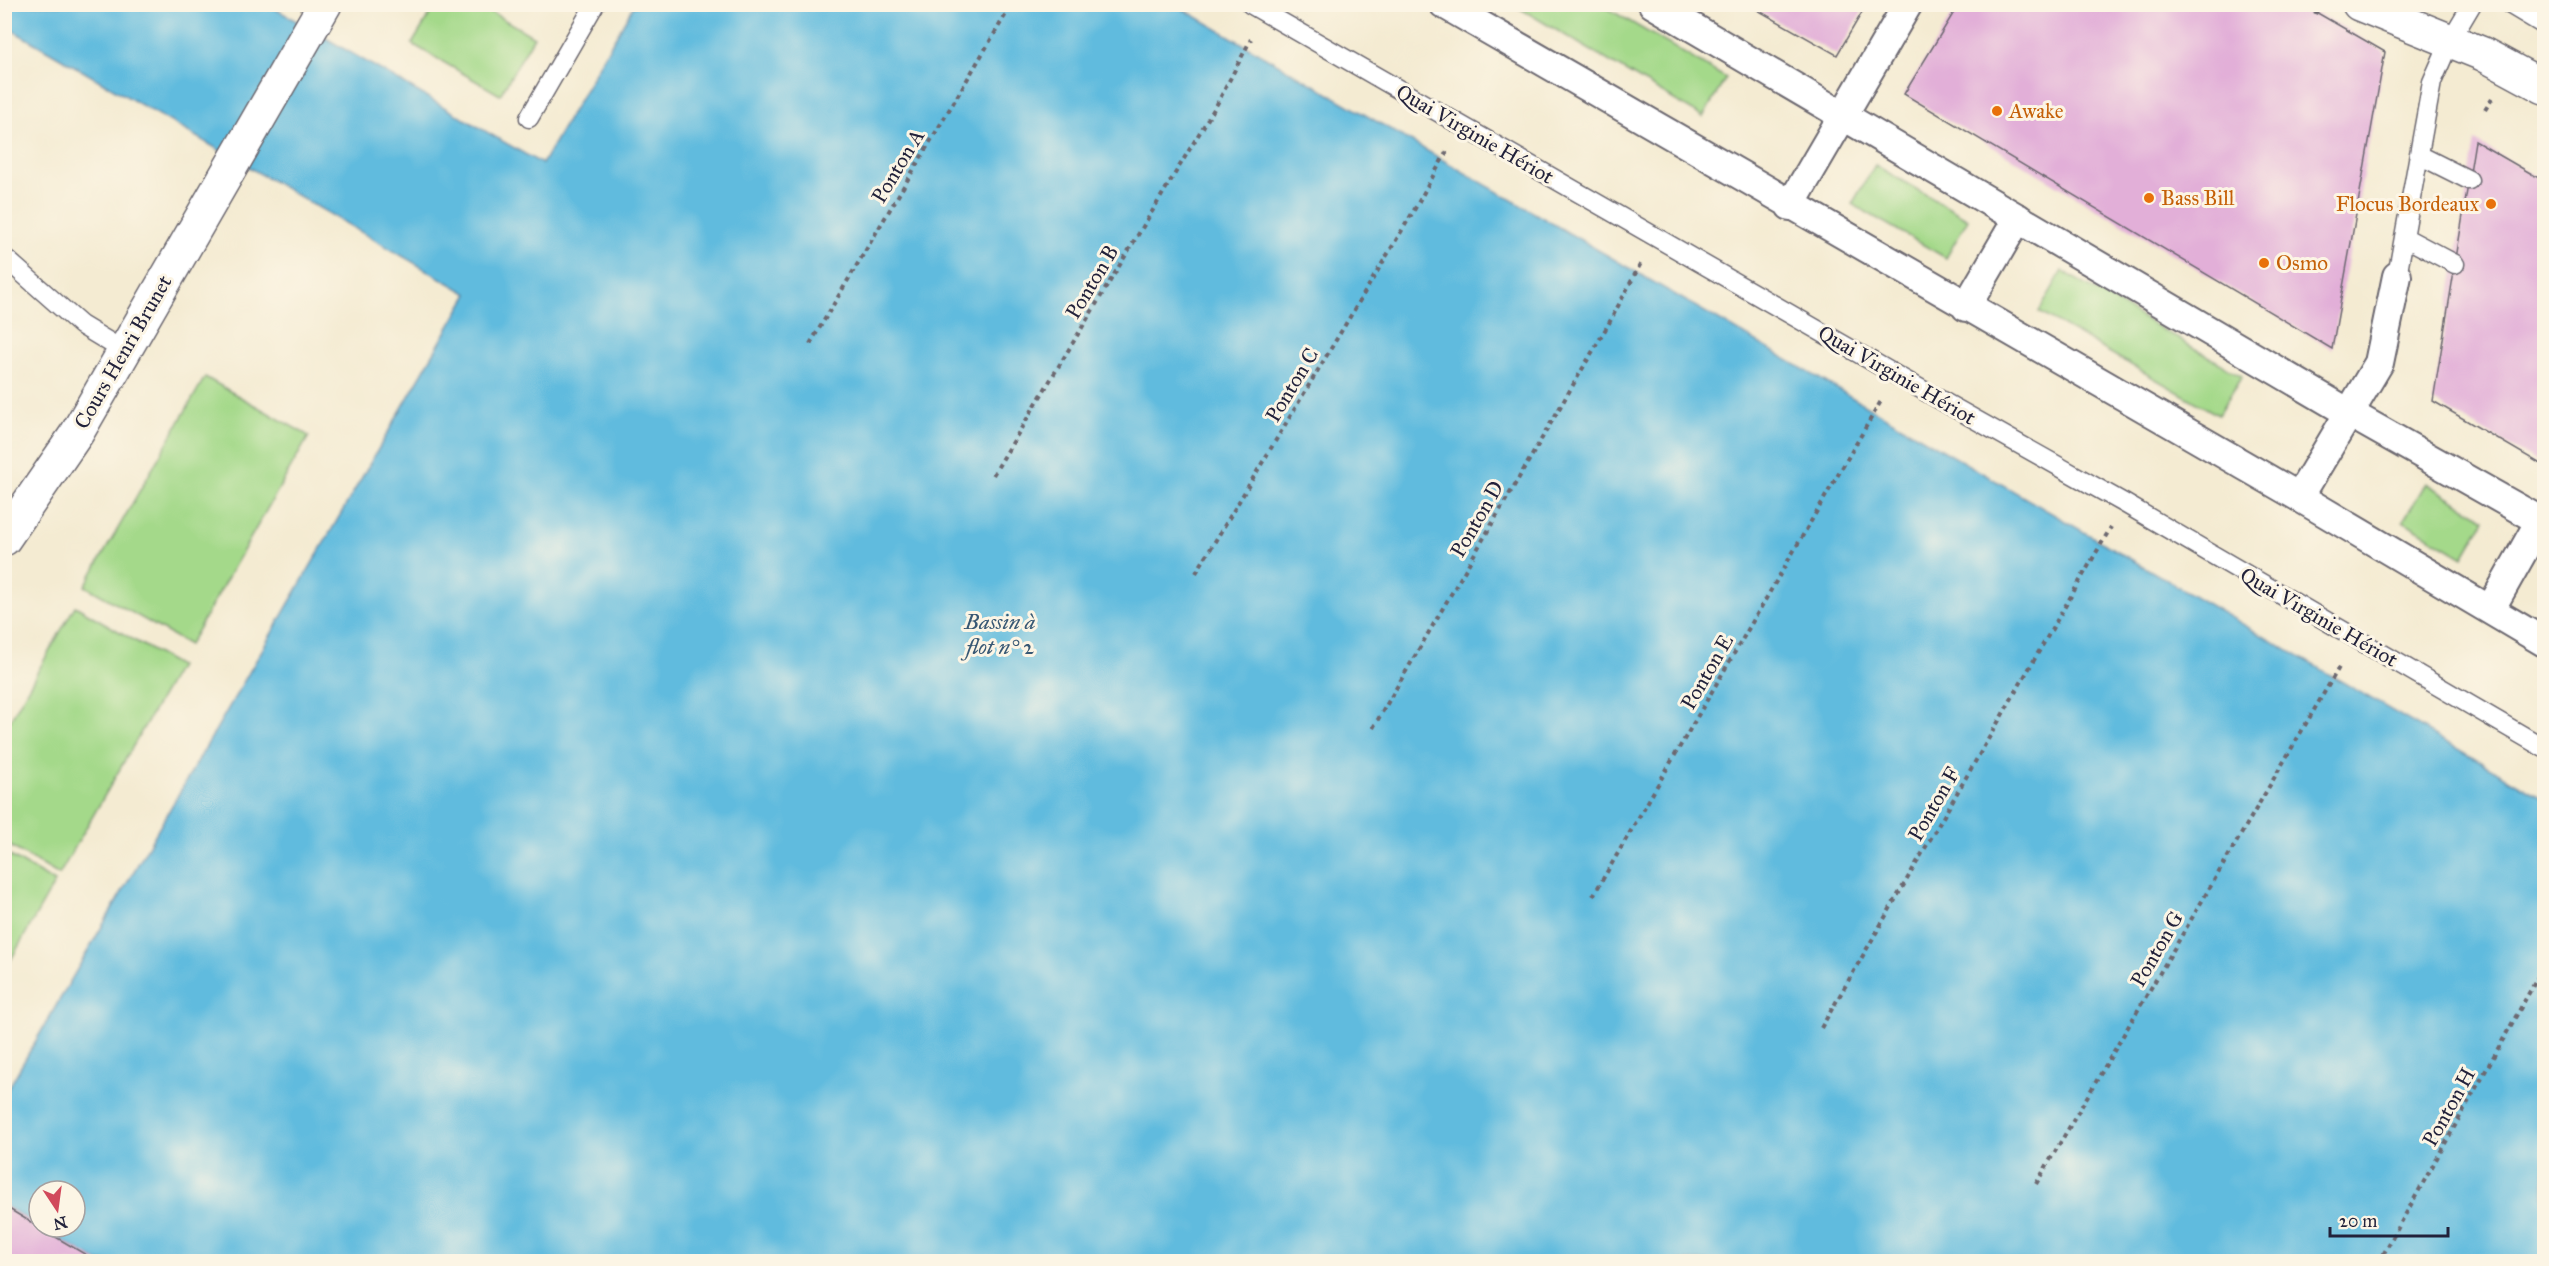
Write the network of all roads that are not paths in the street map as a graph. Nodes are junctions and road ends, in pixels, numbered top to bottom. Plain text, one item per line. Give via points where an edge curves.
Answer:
1 (594, 4) edge
2 (1250, 4) edge
3 (1653, 4) edge
4 (1908, 4) edge
5 (2360, 4) edge
6 (2472, 4) edge
7 (2509, 4) edge
8 (1453, 7) edge
9 (318, 17) edge
10 (2544, 25) edge
11 (2450, 41) junction
12 (2544, 87) edge
13 (1843, 115) junction
14 (529, 118) dead end
15 (2419, 155) junction
16 (2469, 180) dead end
17 (1790, 206) junction
18 (2018, 218) junction
19 (2404, 237) junction
20 (4, 257) edge
21 (2455, 264) dead end
22 (2397, 276) joint
23 (1966, 307) junction
24 (124, 351) junction
25 (2349, 413) junction
26 (2299, 497) junction
27 (2542, 522) edge
28 (4, 539) edge
29 (2490, 610) junction
30 (2544, 642) edge
31 (2544, 748) edge

1 - 14 lane
2 - 31 lane, Quai Virginie Hériot via 2124,503
3 - 13 street
4 - 13 street
5 - 11 street
6 - 11 lane
7 - 10 lane
8 - 17 street
9 - 24 street, Cours Henri Brunet
11 - 12 street via 2484,54
11 - 15 lane via 2432,82
13 - 17 street
13 - 18 street
15 - 16 lane
15 - 19 lane
17 - 23 street
18 - 23 street
18 - 25 street
19 - 21 lane
19 - 22 lane
20 - 24 lane via 81,325
22 - 25 street via 2379,363
23 - 26 street
24 - 28 street, Cours Henri Brunet via 76,433
25 - 26 street
25 - 27 street
26 - 29 street
27 - 29 street
29 - 30 street

